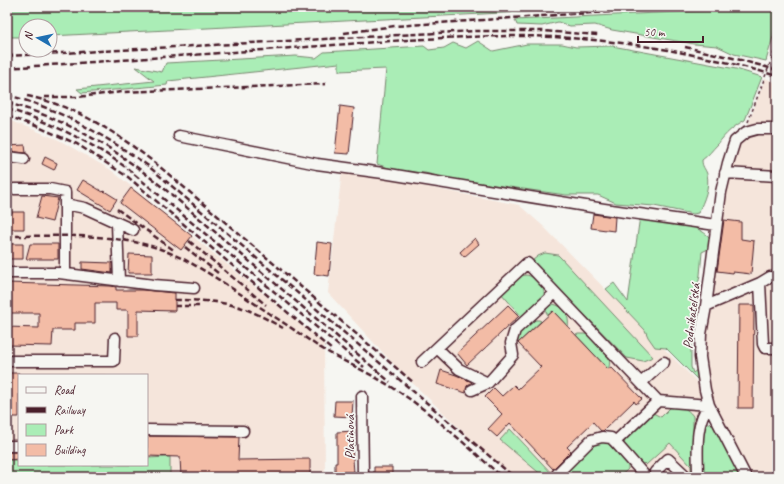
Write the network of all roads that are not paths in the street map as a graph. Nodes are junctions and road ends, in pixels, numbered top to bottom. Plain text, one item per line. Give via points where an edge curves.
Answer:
1 (777, 129) edge
2 (179, 136) dead end
3 (7, 157) edge
4 (24, 159) dead end
5 (725, 173) junction
6 (777, 176) edge
7 (14, 189) dead end
8 (64, 204) junction
9 (117, 223) junction
10 (716, 225) junction
11 (133, 230) dead end
12 (7, 273) edge
13 (65, 274) junction
14 (777, 277) edge
15 (119, 281) junction
16 (760, 283) junction
17 (194, 288) dead end
18 (555, 293) junction
19 (706, 306) junction
20 (115, 338) dead end
21 (437, 348) junction
22 (777, 348) edge
23 (7, 361) edge
24 (422, 362) dead end
25 (664, 362) dead end
26 (488, 383) junction
27 (641, 383) junction
28 (472, 390) dead end
29 (362, 396) dead end
30 (658, 401) junction
31 (709, 405) junction
32 (148, 430) edge
33 (243, 431) dead end
34 (615, 442) junction
35 (7, 446) edge
36 (18, 446) edge
37 (685, 475) dead end
38 (363, 477) edge
39 (560, 477) edge
40 (646, 477) edge
41 (660, 477) edge
42 (698, 477) edge
43 (746, 477) edge

1 - 5 street, Podnikateľská via 746,132 736,141
2 - 10 street via 317,164
3 - 4 street
5 - 6 street
5 - 10 street, Podnikateľská
7 - 8 street via 50,189 64,192
8 - 9 street via 85,208
8 - 13 street
9 - 11 street
9 - 15 street
10 - 19 street, Podnikateľská
12 - 13 street
13 - 15 street
14 - 16 street via 770,276
15 - 17 street
16 - 19 street
16 - 22 street via 763,344 765,348
18 - 21 street via 527,264
18 - 26 street via 515,330 510,343 513,355
18 - 27 street
19 - 31 street, Podnikateľská via 700,357
20 - 23 street via 114,361
21 - 24 street
21 - 26 street via 459,369
25 - 27 street
26 - 28 street
27 - 30 street
29 - 38 street, Platinová
30 - 31 street
30 - 34 street
31 - 42 street via 700,424
31 - 43 street, Podnikateľská
32 - 33 street
34 - 39 street via 612,438 602,437 591,440 557,474
34 - 40 street
35 - 36 street
37 - 41 street via 668,459 655,472

